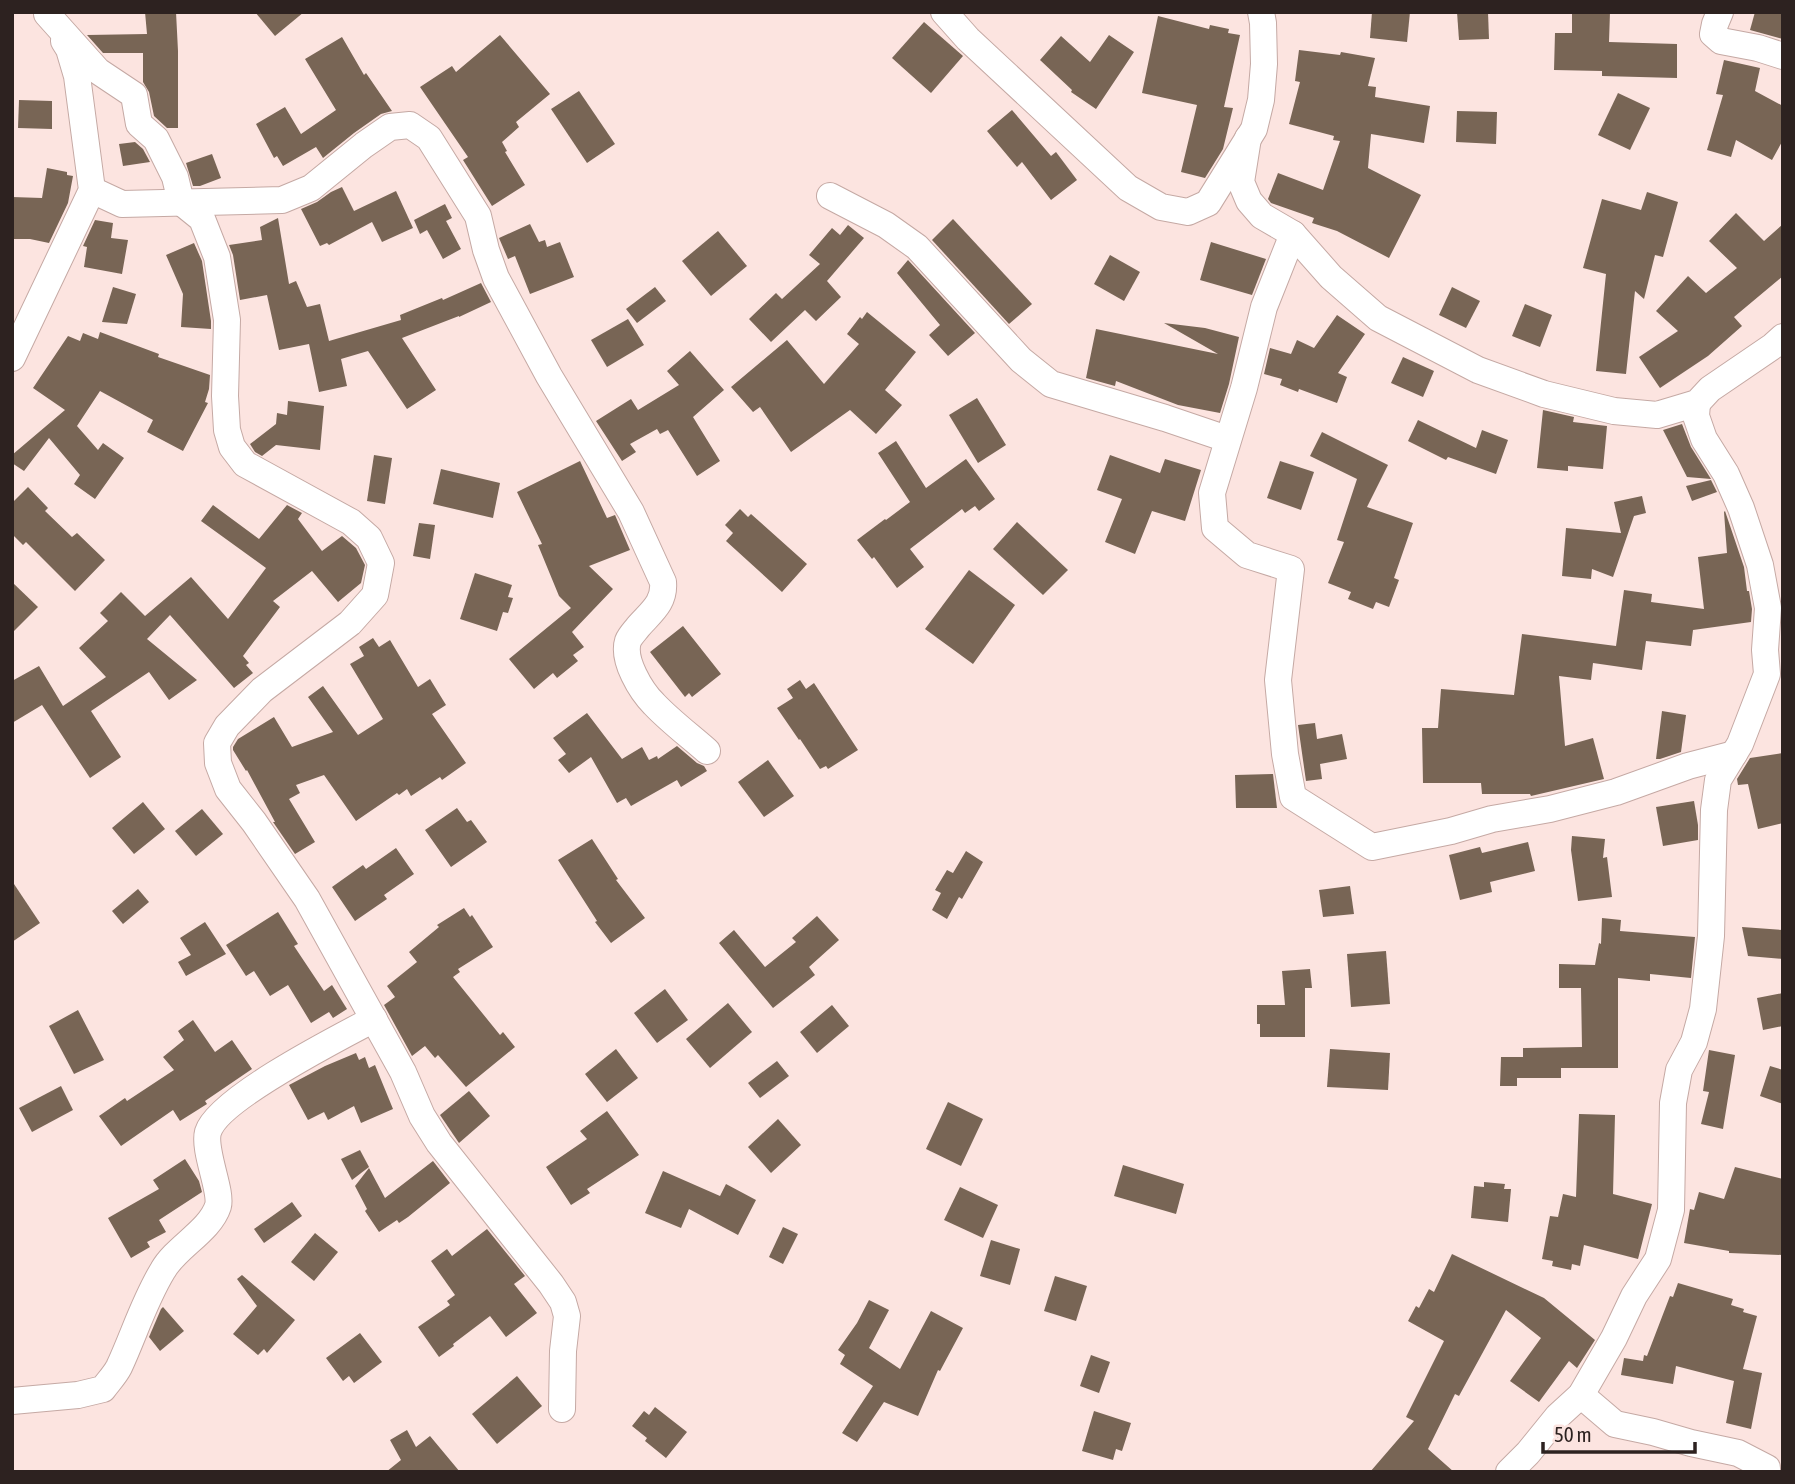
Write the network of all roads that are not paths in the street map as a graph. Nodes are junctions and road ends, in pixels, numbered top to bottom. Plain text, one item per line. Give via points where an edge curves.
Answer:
1 (944, 12) edge
2 (1261, 12) edge
3 (1720, 12) edge
4 (47, 13) edge
5 (1783, 57) edge
6 (1248, 138) junction
7 (92, 190) junction
8 (830, 196) dead end
9 (181, 202) junction
10 (1293, 234) junction
11 (1783, 337) edge
12 (12, 358) edge
13 (1697, 403) junction
14 (1227, 439) junction
15 (707, 751) dead end
16 (1734, 754) junction
17 (374, 1019) junction
18 (1581, 1395) junction
19 (12, 1401) edge
20 (562, 1409) dead end
21 (1509, 1472) edge
22 (1767, 1472) edge

1 - 6 street via 1128,188 1161,207 1188,212 1208,203
2 - 6 street via 1261,100
3 - 5 street via 1713,34 1721,41
4 - 7 street via 69,49 77,75
4 - 9 street via 98,71 134,95 139,124 156,139 175,177
6 - 10 street via 1241,182 1249,201 1262,216
7 - 9 street via 122,204
7 - 12 street
8 - 14 street via 917,247 1021,360 1051,384
9 - 15 street via 282,200 311,188 390,127 410,125 429,138 478,216 496,278 631,512 663,582 662,600 628,641 632,671 653,703
9 - 17 street via 202,219 216,257 227,320 225,396 232,447 245,464 351,522 369,538 381,563 375,595 350,623 262,690 217,743 228,789 307,899
10 - 13 street via 1331,277 1378,318 1478,370 1544,394 1614,411 1657,415
10 - 14 street via 1264,307
11 - 13 street
13 - 16 street via 1704,439 1741,508 1769,608 1767,674
14 - 16 street via 1212,493 1215,528 1247,555 1290,569 1278,680 1293,797 1372,847 1603,796
16 - 18 street via 1718,780 1714,810 1711,936 1703,1009 1694,1042 1679,1070 1673,1103 1671,1210 1658,1259
17 - 19 street via 308,1053 215,1119 207,1134 219,1203 211,1220 164,1268 118,1369 103,1389
17 - 20 street via 439,1143 562,1302 567,1316
18 - 21 street
18 - 22 street via 1615,1424 1738,1453

